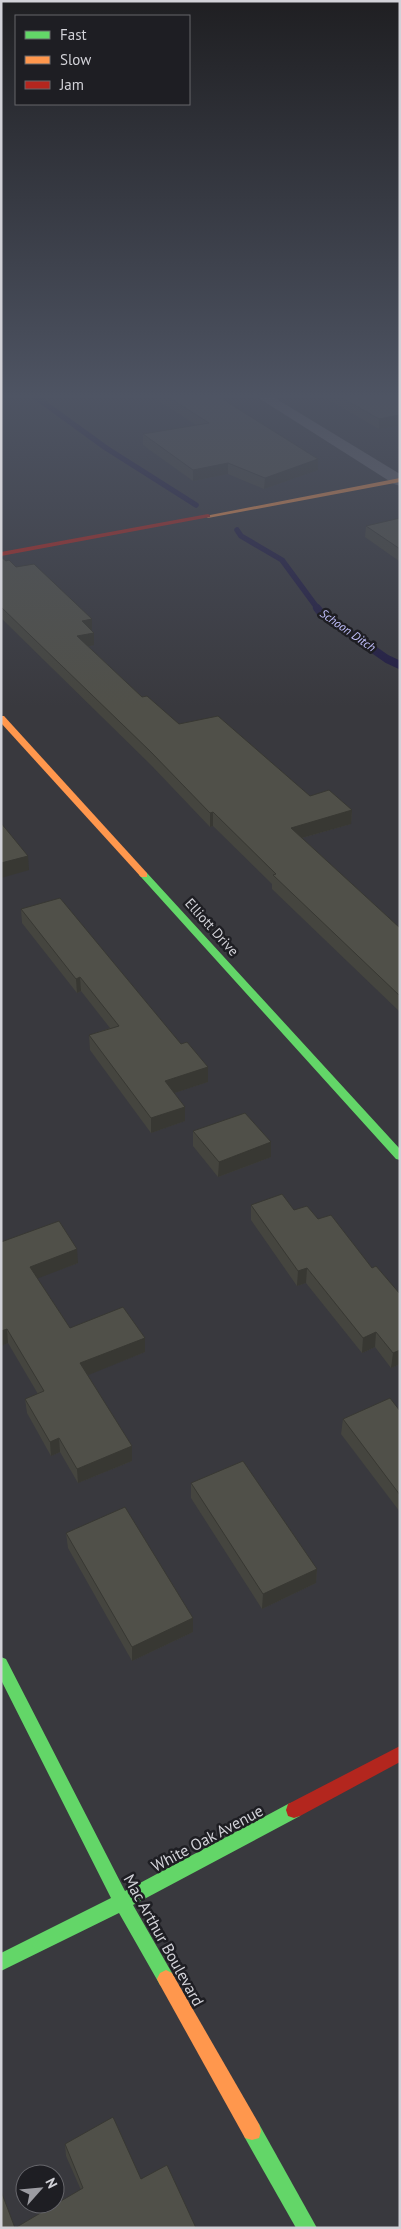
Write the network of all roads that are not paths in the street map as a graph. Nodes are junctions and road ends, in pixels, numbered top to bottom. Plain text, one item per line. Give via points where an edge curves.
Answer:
1 (297, 499) edge
2 (1, 554) edge
3 (1, 718) edge
4 (400, 1156) edge
5 (1, 1664) edge
6 (400, 1753) edge
7 (122, 1902) junction
8 (1, 1962) edge
9 (307, 2228) edge

1 - 2 street
3 - 4 street, Elliott Drive
5 - 7 street, Mac Arthur Boulevard
6 - 7 street, White Oak Avenue
7 - 8 street, White Oak Avenue
7 - 9 street, Mac Arthur Boulevard

